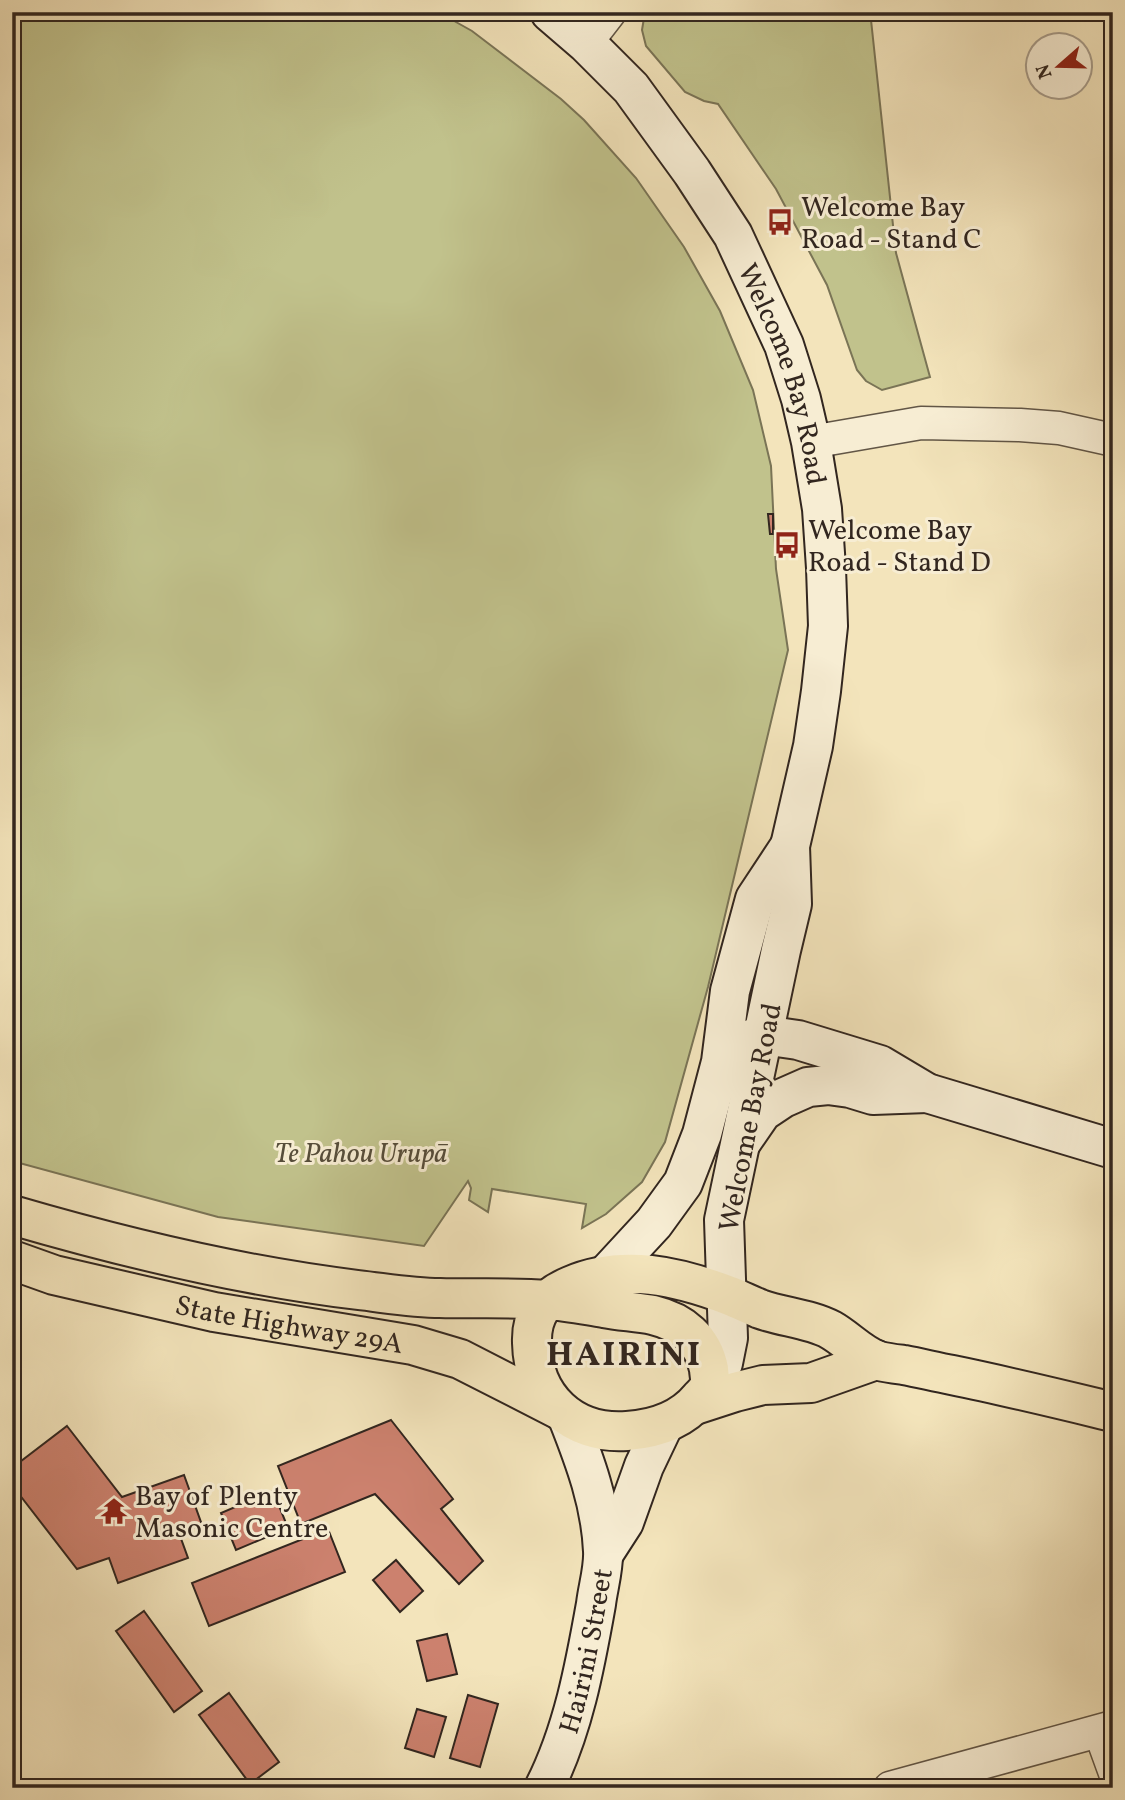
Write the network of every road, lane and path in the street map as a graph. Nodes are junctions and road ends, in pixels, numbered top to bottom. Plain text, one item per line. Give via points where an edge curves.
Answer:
1 (610, 12) edge
2 (554, 13) edge
3 (586, 43) junction
4 (1113, 440) edge
5 (811, 442) junction
6 (790, 846) junction
7 (763, 1035) junction
8 (721, 1062) junction
9 (927, 1093) junction
10 (740, 1142) junction
11 (1113, 1149) edge
12 (12, 1215) edge
13 (12, 1260) edge
14 (606, 1275) junction
15 (727, 1295) junction
16 (546, 1300) junction
17 (876, 1360) junction
18 (689, 1405) junction
19 (1113, 1412) edge
20 (563, 1414) junction
21 (604, 1553) junction
22 (1102, 1730) edge
23 (544, 1788) edge
24 (890, 1788) edge
25 (1112, 1788) edge

1 - 3 street
2 - 3 main road, Welcome Bay Road
3 - 5 main road, Welcome Bay Road via 631,88 733,235 784,345
4 - 5 street via 1059,428 921,423
5 - 6 main road, Welcome Bay Road via 822,509 828,626 813,746
6 - 7 main road, Welcome Bay Road via 792,904
6 - 8 main road, Welcome Bay Road via 755,899 730,991
7 - 8 main road via 739,1042
7 - 9 main road via 799,1040 880,1065
7 - 10 main road, Welcome Bay Road
8 - 14 main road, Welcome Bay Road via 683,1183
9 - 10 main road via 873,1095 828,1085 808,1087 762,1112
9 - 11 main road
10 - 15 main road, Welcome Bay Road via 724,1220
12 - 16 highway, State Highway 29A via 229,1269 355,1290 438,1298
13 - 20 highway, State Highway 29A via 54,1275 214,1312 413,1345 468,1363
14 - 15 highway via 679,1279
14 - 16 highway via 574,1284
15 - 17 highway via 761,1310 828,1328
15 - 18 main road, Welcome Bay Road via 728,1338 723,1363
16 - 18 highway via 654,1316 687,1330 703,1351 710,1375
16 - 20 highway via 531,1333 532,1357 543,1386
17 - 18 highway via 811,1383 763,1385
17 - 19 highway
18 - 20 highway via 641,1429 608,1431
18 - 21 main road, Hairini Street via 644,1466 624,1522
20 - 21 main road, Hairini Street via 586,1463
21 - 23 main road, Hairini Street via 585,1669 556,1765
22 - 24 street
22 - 25 lane

